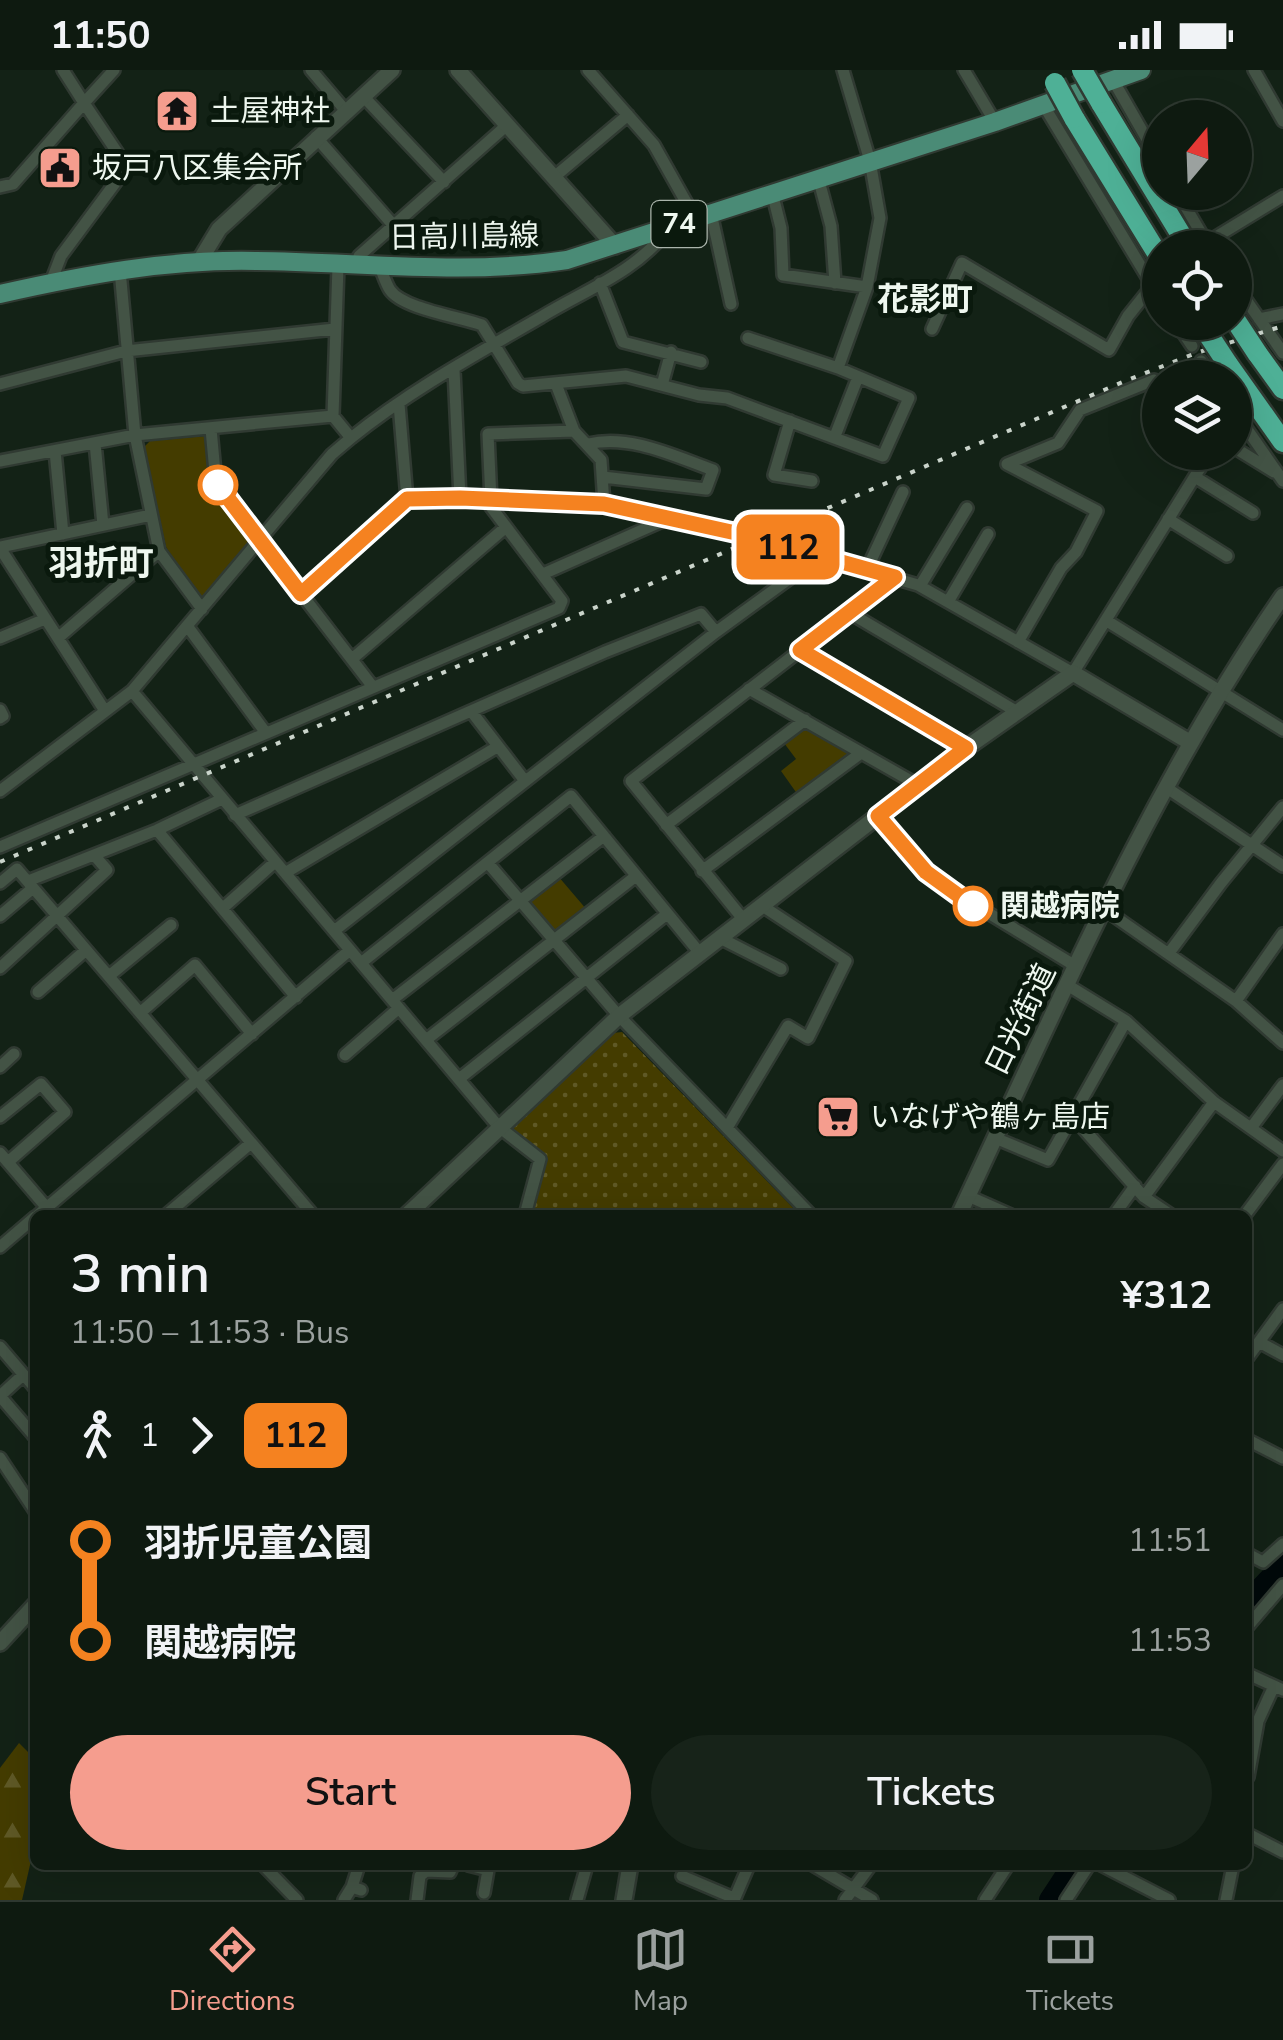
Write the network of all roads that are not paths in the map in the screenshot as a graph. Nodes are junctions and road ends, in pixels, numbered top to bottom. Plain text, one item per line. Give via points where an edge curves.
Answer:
1 (63, 70) edge
2 (114, 70) edge
3 (311, 70) edge
4 (392, 70) edge
5 (458, 70) edge
6 (588, 70) edge
7 (843, 70) edge
8 (964, 70) edge
9 (1082, 70) edge
10 (1254, 70) edge
11 (1131, 73) edge
12 (1051, 77) edge
13 (363, 96) junction
14 (84, 103) junction
15 (1044, 106) junction
16 (1142, 107) edge
17 (345, 110) junction
18 (628, 115) junction
19 (1283, 120) edge
20 (995, 122) junction
21 (507, 126) junction
22 (316, 137) junction
23 (870, 161) junction
24 (818, 177) junction
25 (554, 178) junction
26 (444, 182) junction
27 (0, 186) edge
28 (772, 192) junction
29 (1283, 196) edge
30 (703, 215) junction
31 (394, 226) junction
32 (670, 226) junction
33 (1143, 230) edge
34 (1191, 230) edge
35 (1228, 230) edge
36 (615, 246) junction
37 (199, 262) junction
38 (338, 266) junction
39 (371, 266) junction
40 (1142, 269) edge
41 (120, 270) junction
42 (51, 282) junction
43 (600, 283) junction
44 (835, 283) junction
45 (867, 287) junction
46 (0, 294) edge
47 (1142, 298) edge
48 (731, 304) dead end
49 (1252, 309) edge
50 (1283, 314) edge
51 (1259, 319) junction
52 (335, 329) junction
53 (932, 329) dead end
54 (748, 338) dead end
55 (1188, 340) edge
56 (1212, 340) edge
57 (1249, 340) edge
58 (496, 344) junction
59 (1192, 346) dead end
60 (126, 350) junction
61 (671, 352) junction
62 (1283, 353) edge
63 (702, 362) dead end
64 (838, 368) junction
65 (454, 370) junction
66 (858, 377) junction
67 (0, 384) edge
68 (556, 384) junction
69 (662, 385) junction
70 (1142, 385) edge
71 (1283, 389) edge
72 (399, 404) junction
73 (333, 416) junction
74 (790, 421) junction
75 (211, 429) junction
76 (574, 431) junction
77 (135, 435) junction
78 (835, 436) junction
79 (1252, 436) edge
80 (352, 438) junction
81 (1283, 442) edge
82 (96, 443) junction
83 (588, 444) junction
84 (55, 451) junction
85 (1252, 459) edge
86 (0, 461) edge
87 (1199, 470) edge
88 (604, 477) junction
89 (1195, 477) junction
90 (1281, 478) edge
91 (812, 482) dead end
92 (903, 492) dead end
93 (460, 498) junction
94 (407, 499) junction
95 (488, 500) junction
96 (604, 504) junction
97 (967, 508) dead end
98 (1253, 513) dead end
99 (151, 515) junction
100 (669, 518) junction
101 (1168, 519) junction
102 (104, 525) junction
103 (506, 527) junction
104 (63, 534) junction
105 (988, 534) dead end
106 (261, 541) junction
107 (0, 548) edge
108 (159, 552) junction
109 (1227, 556) dead end
110 (819, 557) junction
111 (867, 569) junction
112 (543, 574) junction
113 (895, 577) junction
114 (920, 586) junction
115 (301, 594) junction
116 (1283, 596) edge
117 (948, 602) junction
118 (202, 609) junction
119 (850, 613) junction
120 (45, 620) junction
121 (1107, 621) junction
122 (188, 627) junction
123 (716, 632) junction
124 (0, 638) edge
125 (58, 638) junction
126 (1018, 642) junction
127 (800, 650) junction
128 (352, 659) junction
129 (1073, 674) junction
130 (373, 687) junction
131 (749, 688) junction
132 (132, 691) junction
133 (1222, 692) junction
134 (0, 710) edge
135 (105, 711) junction
136 (470, 711) junction
137 (1018, 713) junction
138 (0, 718) edge
139 (805, 720) junction
140 (1283, 730) edge
141 (266, 733) junction
142 (1191, 744) junction
143 (497, 747) junction
144 (966, 748) junction
145 (861, 752) junction
146 (193, 764) junction
147 (525, 780) junction
148 (918, 785) junction
149 (1167, 788) junction
150 (0, 791) edge
151 (222, 800) junction
152 (1283, 807) edge
153 (236, 815) junction
154 (878, 816) junction
155 (666, 825) junction
156 (156, 830) junction
157 (604, 836) junction
158 (1254, 846) junction
159 (0, 847) edge
160 (95, 856) junction
161 (275, 862) junction
162 (488, 863) junction
163 (1283, 866) edge
164 (702, 872) junction
165 (285, 873) junction
166 (636, 876) junction
167 (0, 883) edge
168 (30, 884) junction
169 (520, 901) junction
170 (761, 905) junction
171 (223, 908) junction
172 (1104, 909) junction
173 (667, 914) junction
174 (0, 916) edge
175 (58, 918) junction
176 (743, 919) junction
177 (170, 925) dead end
178 (334, 931) junction
179 (1283, 934) edge
180 (720, 938) junction
181 (554, 941) junction
182 (86, 950) junction
183 (350, 950) junction
184 (699, 952) junction
185 (1272, 952) junction
186 (1170, 954) junction
187 (1283, 960) edge
188 (361, 963) junction
189 (0, 968) edge
190 (1077, 968) junction
191 (781, 969) dead end
192 (109, 976) junction
193 (585, 978) junction
194 (1069, 986) junction
195 (38, 992) dead end
196 (296, 997) junction
197 (1236, 1001) junction
198 (396, 1004) junction
199 (140, 1013) junction
200 (619, 1016) junction
201 (1126, 1021) junction
202 (252, 1034) junction
203 (426, 1040) junction
204 (1283, 1043) edge
205 (14, 1054) dead end
206 (345, 1055) dead end
207 (0, 1067) edge
208 (459, 1078) junction
209 (199, 1081) junction
210 (1283, 1085) edge
211 (1214, 1102) junction
212 (0, 1117) edge
213 (1074, 1118) junction
214 (499, 1127) junction
215 (727, 1128) junction
216 (1251, 1128) junction
217 (995, 1138) junction
218 (251, 1143) junction
219 (1283, 1150) edge
220 (4, 1158) edge
221 (1283, 1164) edge
222 (1139, 1192) junction
223 (968, 1196) junction
224 (40, 1210) edge
225 (48, 1210) edge
226 (172, 1210) edge
227 (309, 1210) edge
228 (412, 1210) edge
229 (525, 1210) edge
230 (806, 1210) edge
231 (961, 1210) edge
232 (1000, 1210) edge
233 (1119, 1210) edge
234 (1164, 1210) edge
235 (1249, 1210) edge
236 (30, 1224) edge
237 (0, 1247) edge
238 (1283, 1309) edge
239 (1259, 1342) junction
240 (0, 1346) edge
241 (1252, 1352) edge
242 (1283, 1355) edge
243 (24, 1375) junction
244 (30, 1382) edge
245 (0, 1396) edge
246 (30, 1431) edge
247 (1252, 1442) edge
248 (0, 1458) edge
249 (1283, 1458) edge
250 (30, 1503) edge
251 (1283, 1544) edge
252 (1252, 1556) edge
253 (1283, 1585) edge
254 (30, 1611) edge
255 (1252, 1621) edge
256 (0, 1643) edge
257 (1252, 1676) edge
258 (1278, 1688) edge
259 (1252, 1755) edge
260 (1252, 1836) edge
261 (1283, 1852) edge
262 (268, 1870) edge
263 (358, 1870) edge
264 (451, 1870) edge
265 (488, 1870) edge
266 (586, 1870) edge
267 (629, 1870) edge
268 (747, 1870) edge
269 (821, 1870) edge
270 (867, 1870) edge
271 (1005, 1870) edge
272 (1086, 1870) edge
273 (1112, 1870) edge
274 (1232, 1870) edge
275 (682, 1876) dead end
276 (854, 1888) junction
277 (484, 1894) dead end
278 (734, 1899) edge
279 (297, 1900) edge
280 (344, 1900) edge
281 (417, 1900) edge
282 (577, 1900) edge
283 (624, 1900) edge
284 (845, 1900) edge
285 (872, 1900) edge
286 (985, 1900) edge
287 (1066, 1900) edge
288 (1170, 1900) edge
289 (1226, 1900) edge

1 - 14 street
2 - 14 street
3 - 17 street
4 - 13 street
5 - 21 street
6 - 18 street
7 - 23 street
8 - 20 street
9 - 34 highway, bridge
10 - 19 street
11 - 15 main road, 日高川島線 / 74
11 - 16 street
12 - 33 highway, bridge
13 - 17 street
13 - 26 street
14 - 27 street via 12,184
14 - 42 street via 127,168 61,256
15 - 20 main road, 日高川島線 / 74
15 - 40 street
17 - 22 street
18 - 25 street
18 - 30 street
20 - 23 main road, 日高川島線 / 74
21 - 25 street
21 - 26 street
22 - 31 street
22 - 37 street via 219,229
23 - 24 main road, 日高川島線 / 74
23 - 45 street via 880,218
24 - 28 main road, 日高川島線 / 74
24 - 44 street via 832,226
25 - 36 street
26 - 31 street
28 - 30 main road, 日高川島線 / 74
28 - 44 street via 783,275
29 - 35 street
30 - 32 main road, 日高川島線 / 74
30 - 48 street
31 - 39 street via 359,256
32 - 36 main road, 日高川島線 / 74
32 - 43 street via 641,261
36 - 39 main road, 日高川島線 / 74 via 510,269
37 - 38 main road, 日高川島線 / 74
37 - 41 main road, 日高川島線 / 74
38 - 39 main road, 日高川島線 / 74
38 - 52 street
39 - 58 street via 396,295 482,326
41 - 42 main road, 日高川島線 / 74
41 - 60 street
42 - 46 main road, 日高川島線 / 74
43 - 58 street
43 - 61 street via 623,342
44 - 45 street
45 - 64 street
47 - 53 street via 1109,350 962,263
49 - 51 street
50 - 51 street
51 - 62 street
52 - 60 street
52 - 73 street
54 - 64 street
55 - 59 street
56 - 81 highway, bridge
57 - 71 highway, bridge
58 - 65 street
58 - 68 street via 518,383
60 - 67 street
60 - 77 street
61 - 63 street
61 - 69 street
64 - 66 street
65 - 72 street
65 - 93 street
66 - 78 street
66 - 78 street via 908,398 883,456
68 - 69 street via 626,376
68 - 76 street
69 - 74 street via 727,398
70 - 126 street via 1080,410 1058,443 1007,464 1097,511
72 - 80 street
72 - 94 street
73 - 75 street
73 - 80 street
74 - 78 street
74 - 91 street via 774,475
75 - 77 street
75 - 106 street via 216,483
76 - 83 street
76 - 95 street via 488,434
77 - 82 street
77 - 99 street
79 - 90 street
80 - 106 street
82 - 84 street
82 - 102 street
83 - 88 street
83 - 88 street via 605,440 653,448 713,470 706,490
84 - 86 street
84 - 104 street
85 - 90 street
87 - 89 street
88 - 96 street
89 - 98 street
89 - 101 street
92 - 111 street
93 - 94 street
93 - 95 street
94 - 115 street
95 - 96 street
95 - 103 street
96 - 100 street
97 - 114 street
99 - 102 street
99 - 108 street
100 - 110 street
100 - 112 street
101 - 109 street
101 - 121 street
102 - 104 street
103 - 112 street
103 - 128 street
104 - 107 street
105 - 117 street
106 - 115 street
106 - 118 street
107 - 120 street
108 - 118 street
108 - 125 street
110 - 111 street
110 - 123 street
111 - 113 street
112 - 130 street via 562,600 560,608
113 - 114 street
113 - 119 street
114 - 117 street
115 - 128 street
116 - 133 street, 日光街道
117 - 126 street
118 - 122 street
119 - 127 street
119 - 137 street
120 - 124 street
120 - 125 street
121 - 129 street
121 - 133 street
122 - 132 street
122 - 141 street
123 - 136 street via 701,614
123 - 147 street
125 - 135 street
126 - 129 street
127 - 131 street
127 - 144 street
128 - 130 street
129 - 137 street
129 - 142 street
130 - 141 street
131 - 139 street
131 - 155 street via 632,781
132 - 135 street
132 - 146 street
133 - 140 street
133 - 142 street, 日光街道
134 - 138 street
135 - 150 street
136 - 143 street
136 - 153 street
137 - 144 street
139 - 145 street
139 - 155 street
141 - 146 street
142 - 149 street, 日光街道
143 - 147 street
143 - 165 street
144 - 148 street
145 - 148 street
145 - 164 street
146 - 151 street
146 - 159 street
147 - 178 street
148 - 154 street
149 - 158 street
149 - 172 street, 日光街道
151 - 153 street
151 - 156 street
152 - 158 street
153 - 161 street
154 - 170 street
154 - 190 street via 949,890
155 - 164 street
156 - 160 street
156 - 171 street
157 - 162 street via 571,796
157 - 166 street
157 - 169 street
158 - 163 street
158 - 186 street
160 - 168 street
160 - 175 street via 107,870
161 - 165 street
161 - 171 street
162 - 169 street
162 - 188 street
164 - 176 street
165 - 178 street
166 - 173 street
166 - 181 street
167 - 168 street via 16,869
168 - 174 street
168 - 175 street
169 - 181 street
169 - 198 street
170 - 176 street
170 - 215 street via 846,961 808,1038 788,1026
171 - 196 street
172 - 186 street
172 - 190 street, 日光街道
173 - 184 street
173 - 193 street
175 - 182 street
175 - 189 street
176 - 180 street
177 - 192 street
178 - 183 street
179 - 185 street
180 - 184 street
180 - 191 street
181 - 193 street
181 - 203 street
182 - 192 street
182 - 195 street
183 - 188 street
183 - 196 street
184 - 200 street
185 - 187 street
185 - 197 street
186 - 197 street
188 - 198 street
190 - 194 street, 日光街道
192 - 199 street
193 - 200 street
193 - 208 street
194 - 201 street
194 - 217 street, 日光街道
196 - 202 street
197 - 204 street
198 - 203 street
198 - 206 street
199 - 202 street via 196,965
199 - 209 street
200 - 214 street
200 - 215 street
201 - 211 street
201 - 213 street
202 - 209 street
203 - 208 street
205 - 207 street
208 - 214 street
209 - 218 street
209 - 225 street
210 - 216 street
211 - 216 street
211 - 222 street
212 - 220 street via 41,1084 64,1112
213 - 217 street via 1048,1160
213 - 222 street
214 - 228 street
214 - 229 street via 540,1159
215 - 230 street
216 - 219 street
217 - 223 street, 日光街道
218 - 226 street
218 - 227 street
220 - 224 street
221 - 235 street
222 - 233 street
222 - 234 street
223 - 231 street, 日光街道
223 - 232 street
236 - 237 street
238 - 239 street
239 - 241 street
239 - 242 street
240 - 243 street
243 - 244 street
243 - 245 street
245 - 246 street
247 - 249 street
248 - 250 street
251 - 252 street via 1263,1562
253 - 255 street
254 - 256 street
257 - 258 street
258 - 259 street via 1258,1721
260 - 261 street
262 - 279 street
263 - 280 street via 356,1888
264 - 281 street via 420,1876
265 - 277 street
266 - 282 street
267 - 283 street
268 - 278 street
269 - 276 street
270 - 276 street
271 - 286 street
272 - 287 street
273 - 288 street
274 - 289 street
275 - 278 street
276 - 284 street
276 - 285 street

